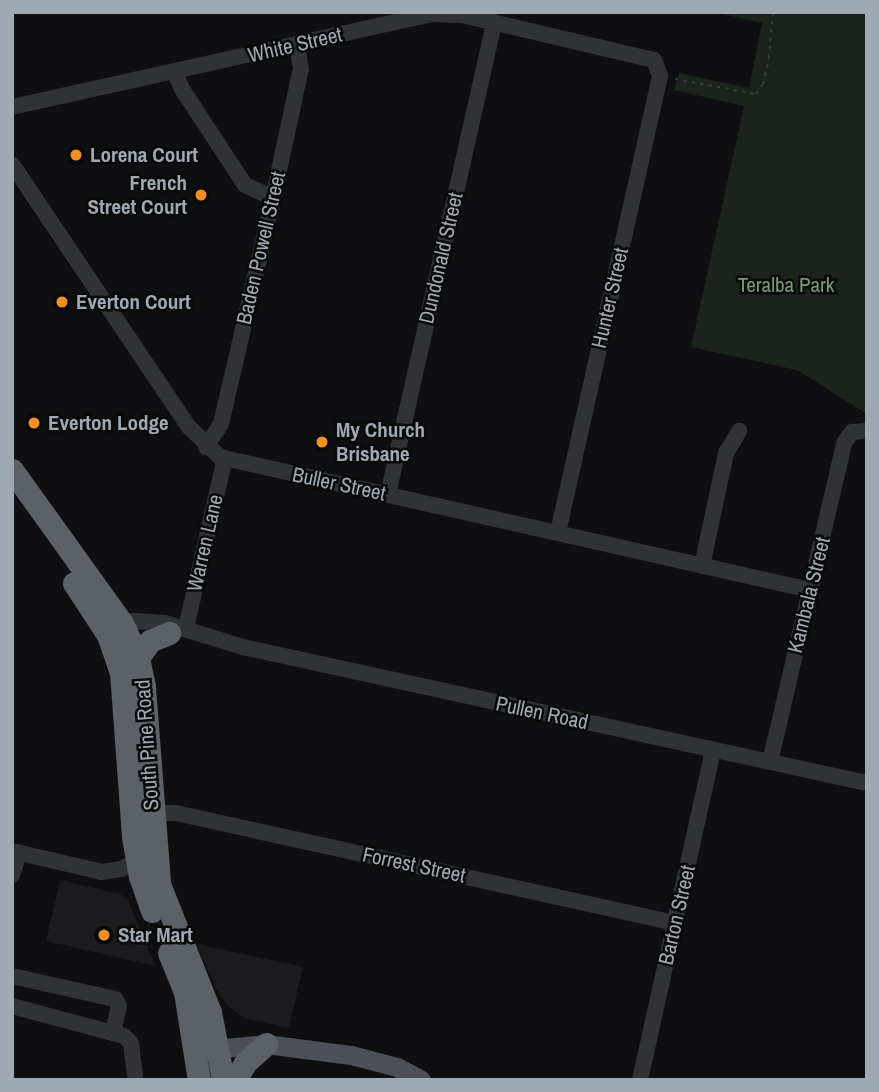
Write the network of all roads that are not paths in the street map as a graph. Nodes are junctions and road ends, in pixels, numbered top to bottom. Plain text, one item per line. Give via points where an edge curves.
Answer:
1 (494, 22) junction
2 (297, 45) junction
3 (659, 70) joint
4 (174, 71) junction
5 (12, 107) edge
6 (12, 164) edge
7 (272, 198) junction
8 (738, 431) dead end
9 (861, 431) edge
10 (206, 447) junction
11 (225, 458) junction
12 (12, 470) edge
13 (12, 494) edge
14 (388, 494) junction
15 (558, 532) junction
16 (702, 566) junction
17 (810, 590) junction
18 (115, 629) junction
19 (178, 630) junction
20 (138, 658) junction
21 (713, 750) junction
22 (770, 762) junction
23 (867, 783) edge
24 (152, 813) junction
25 (15, 852) edge
26 (146, 857) junction
27 (12, 875) edge
28 (675, 923) junction
29 (12, 975) edge
30 (12, 1006) edge
31 (113, 1033) junction
32 (267, 1044) junction
33 (219, 1047) junction
34 (195, 1051) junction
35 (135, 1074) dead end
36 (199, 1080) edge
37 (223, 1080) edge
38 (235, 1080) edge
39 (421, 1080) edge
40 (640, 1080) edge

1 - 2 street, White Street via 431,14
1 - 3 street, White Street via 644,55
1 - 14 street, Dundonald Street
2 - 4 street, White Street
2 - 7 street, Baden Powell Street via 301,69
3 - 15 street, Hunter Street
4 - 5 street, White Street
4 - 7 street via 245,185
6 - 10 street, Buller Street
7 - 10 street, Baden Powell Street via 221,424
8 - 16 street via 726,453
9 - 17 street, Kambala Street via 845,443
10 - 11 street, Buller Street
11 - 14 street, Buller Street
11 - 19 street, Warren Lane
12 - 18 highway, South Pine Road
13 - 18 highway, South Pine Road
14 - 15 street, Buller Street
15 - 16 street, Buller Street
16 - 17 street, Buller Street
17 - 22 street, Kambala Street
18 - 19 street, Pullen Road
18 - 20 highway, South Pine Road
18 - 26 highway, South Pine Road
19 - 20 highway via 150,641
19 - 21 street, Pullen Road
20 - 24 highway, South Pine Road
21 - 22 street, Pullen Road
21 - 28 street, Barton Street
22 - 23 street, Pullen Road
24 - 26 highway, South Pine Road
24 - 28 street, Forrest Street via 190,816
25 - 26 street via 102,872
25 - 27 street
26 - 33 highway, South Pine Road via 205,997
26 - 34 highway, South Pine Road via 150,907 185,992
28 - 40 street, Barton Street
29 - 31 street via 116,999 119,1006
30 - 31 street
31 - 35 street via 131,1043
32 - 33 main road
32 - 38 highway via 246,1062
32 - 39 main road via 372,1059
33 - 34 main road
33 - 37 highway, South Pine Road
34 - 36 highway, South Pine Road

